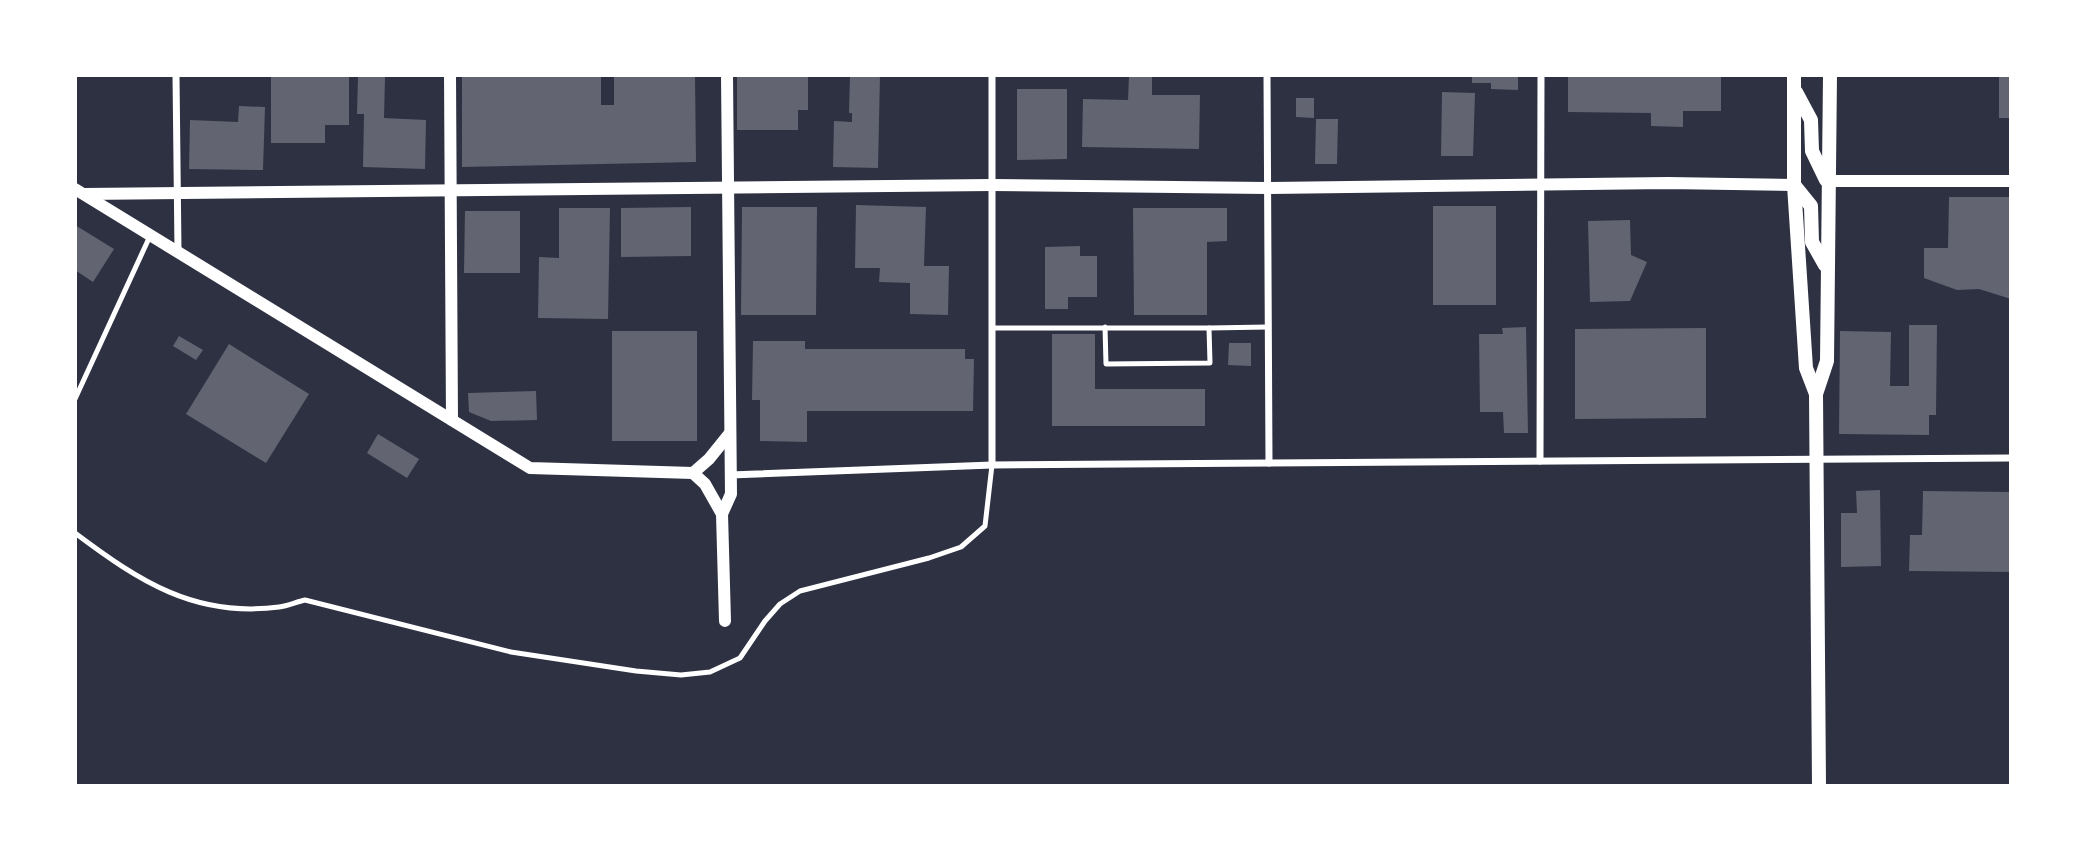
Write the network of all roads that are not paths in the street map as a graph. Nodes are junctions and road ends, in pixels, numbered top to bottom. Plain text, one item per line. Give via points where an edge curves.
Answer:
1 (176, 75) edge
2 (450, 75) edge
3 (726, 75) edge
4 (992, 75) edge
5 (1267, 75) edge
6 (1541, 75) edge
7 (1830, 75) edge
8 (1794, 82) edge
9 (1827, 181) junction
10 (2011, 181) edge
11 (992, 185) junction
12 (1794, 185) junction
13 (1540, 187) junction
14 (1267, 188) junction
15 (728, 189) junction
16 (80, 191) edge
17 (450, 192) junction
18 (178, 195) junction
19 (151, 234) junction
20 (178, 251) junction
21 (1827, 268) junction
22 (1105, 327) junction
23 (1268, 327) junction
24 (992, 328) junction
25 (1209, 328) junction
26 (1816, 394) junction
27 (75, 399) edge
28 (452, 420) junction
29 (730, 433) junction
30 (2011, 458) edge
31 (1540, 461) junction
32 (1269, 463) junction
33 (992, 465) junction
34 (694, 473) junction
35 (730, 475) junction
36 (722, 514) junction
37 (75, 533) edge
38 (725, 621) dead end
39 (1819, 786) edge

1 - 18 street
2 - 17 street
3 - 15 street
4 - 11 street
5 - 14 street
6 - 13 street
7 - 9 main road
8 - 9 main road via 1811,120 1812,151
8 - 12 main road
9 - 10 street
9 - 21 main road
11 - 14 street
11 - 15 street
11 - 24 street
12 - 13 street
12 - 21 main road via 1811,206 1812,242
12 - 26 main road via 1806,368
13 - 14 street
13 - 31 street
14 - 23 street
15 - 17 street
15 - 29 street
16 - 18 street
16 - 19 street
17 - 18 street
17 - 28 street
18 - 20 street
19 - 20 street
19 - 27 lane
20 - 28 street
21 - 26 main road via 1827,361
22 - 24 lane
22 - 25 lane
22 - 25 lane via 1106,364 1210,363
23 - 25 lane
23 - 32 street
24 - 33 street
26 - 39 main road
28 - 34 street via 530,468
29 - 34 street
29 - 35 street
30 - 31 street
31 - 32 street
32 - 33 street
33 - 35 street
33 - 37 lane via 985,526 961,547 800,591 780,604 745,652 728,666 681,675 511,652 305,600 254,609 194,603 154,587
34 - 36 street
35 - 36 street via 731,495
36 - 38 street

